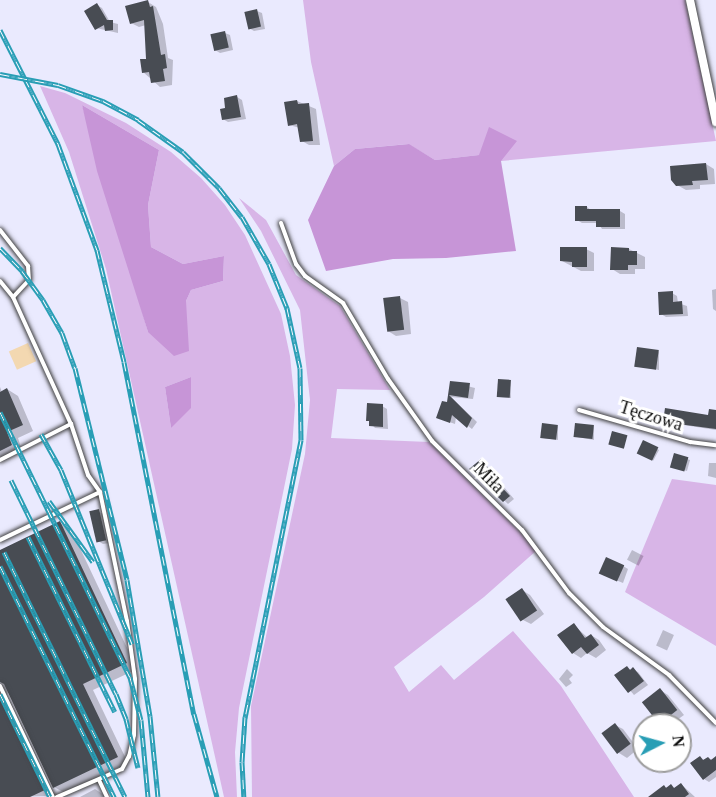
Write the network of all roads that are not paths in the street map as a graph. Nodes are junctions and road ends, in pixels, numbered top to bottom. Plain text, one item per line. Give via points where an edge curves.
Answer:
1 (690, 0) edge
2 (716, 122) edge
3 (281, 223) dead end
4 (0, 230) edge
5 (0, 281) edge
6 (13, 297) junction
7 (579, 410) dead end
8 (71, 424) junction
9 (716, 446) edge
10 (0, 460) edge
11 (100, 492) junction
12 (0, 540) edge
13 (0, 686) edge
14 (716, 723) edge
15 (99, 780) junction
16 (55, 797) edge
17 (107, 797) edge

1 - 2 street
3 - 14 lane, Miła via 296,264 305,276 343,303 388,379 432,441 522,530 569,593 603,627 669,675
4 - 6 lane via 28,266 29,280
5 - 6 lane
6 - 8 lane
7 - 9 lane, Tęczowa
8 - 10 lane
8 - 11 lane via 88,475
11 - 12 lane
11 - 15 lane via 135,679 134,735 129,756 122,769
13 - 16 lane
15 - 16 lane
15 - 17 lane

